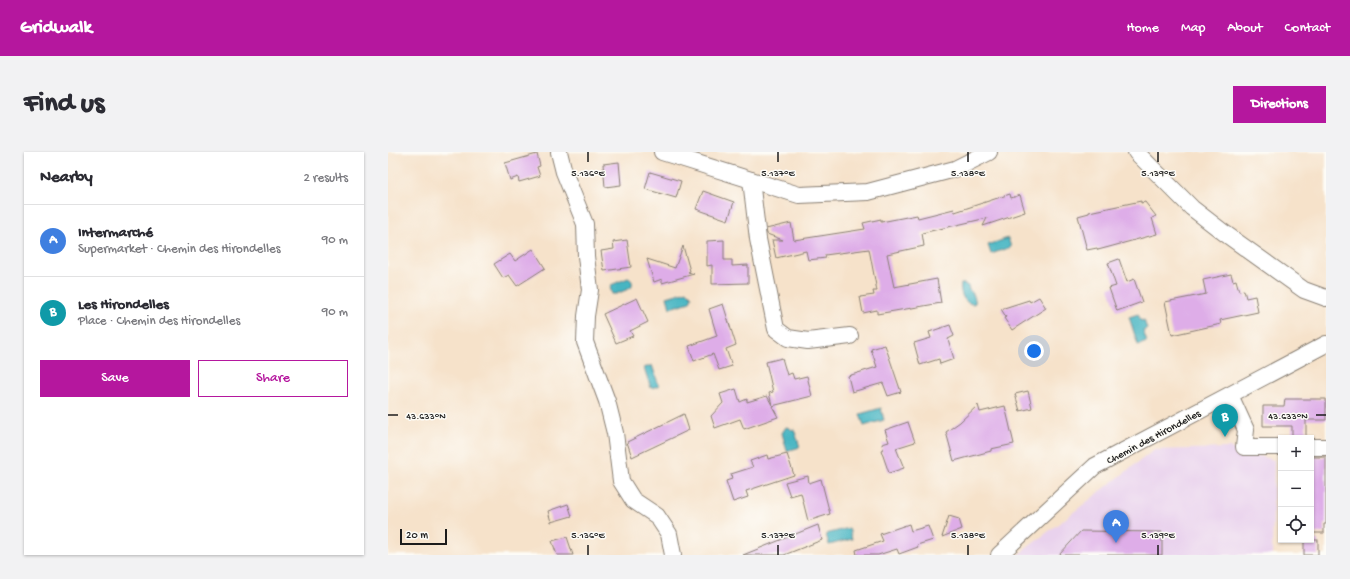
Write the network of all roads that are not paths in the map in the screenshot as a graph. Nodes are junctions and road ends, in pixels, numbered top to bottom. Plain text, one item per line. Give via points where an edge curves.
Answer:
1 (559, 152) edge
2 (662, 152) edge
3 (989, 152) edge
4 (1136, 152) edge
5 (751, 180) junction
6 (1323, 295) edge
7 (850, 336) dead end
8 (1326, 344) edge
9 (1230, 394) junction
10 (1278, 447) edge
11 (1314, 447) edge
12 (1326, 447) edge
13 (673, 555) edge
14 (999, 555) edge

1 - 13 street via 564,172 585,224 590,290 585,342 607,401 615,433 621,481 633,500 657,516 669,534
2 - 5 street
3 - 5 street via 955,169 868,192 799,195
4 - 6 street via 1192,208 1304,290
5 - 7 street via 758,239 776,329 788,338 808,341
8 - 9 street, Chemin des Hirondelles
9 - 10 street via 1246,430 1244,446
9 - 14 street, Chemin des Hirondelles via 1095,466
11 - 12 street

